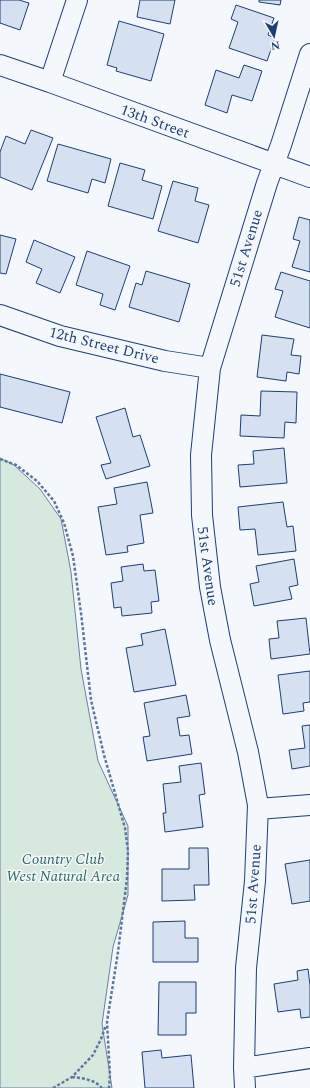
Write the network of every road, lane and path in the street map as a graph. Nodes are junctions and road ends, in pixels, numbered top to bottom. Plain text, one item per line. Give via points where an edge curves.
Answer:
1 (77, 0) edge
2 (310, 54) edge
3 (0, 65) edge
4 (50, 82) junction
5 (274, 165) junction
6 (310, 177) edge
7 (0, 315) edge
8 (210, 368) junction
9 (0, 459) edge
10 (310, 806) edge
11 (258, 809) junction
12 (107, 1022) junction
13 (310, 1058) edge
14 (244, 1068) junction
15 (72, 1077) junction
16 (53, 1088) edge
17 (102, 1088) edge
18 (109, 1088) edge
19 (246, 1088) edge

1 - 4 street
2 - 5 street, 51st Avenue
3 - 4 street, 13th Street
4 - 5 street, 13th Street
5 - 6 street, 13th Street
5 - 8 street, 51st Avenue via 266,183
7 - 8 street, 12th Street Drive via 60,336 165,361
8 - 11 street, 51st Avenue via 201,455 202,515 210,587 220,640 248,752
9 - 12 path via 16,465 38,481 54,501 64,523 73,556 91,700 125,828 128,851 127,878
10 - 11 street
11 - 14 street, 51st Avenue via 255,881 246,968
12 - 15 path via 93,1055
12 - 18 path
13 - 14 street
14 - 19 street, 51st Avenue
15 - 16 path
15 - 17 path via 85,1078

